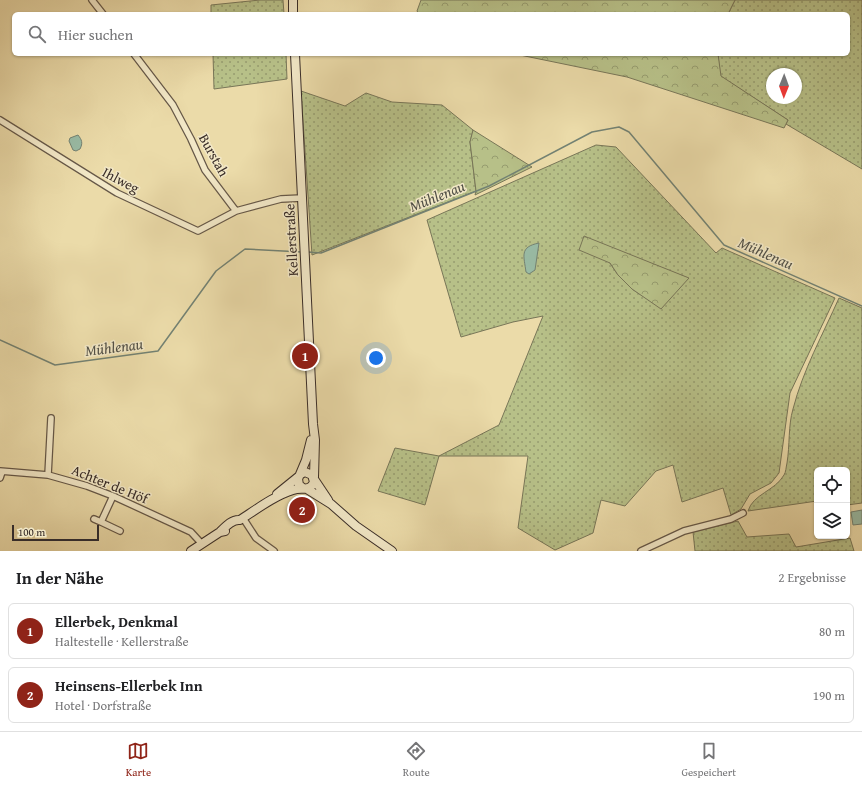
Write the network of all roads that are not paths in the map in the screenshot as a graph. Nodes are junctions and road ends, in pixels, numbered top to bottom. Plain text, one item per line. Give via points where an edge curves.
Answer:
1 (92, 0) edge
2 (293, 0) edge
3 (101, 12) edge
4 (293, 12) edge
5 (136, 56) edge
6 (295, 56) edge
7 (0, 120) edge
8 (302, 198) junction
9 (236, 212) junction
10 (51, 418) dead end
11 (313, 424) junction
12 (1, 472) edge
13 (48, 475) junction
14 (299, 475) junction
15 (0, 478) edge
16 (314, 478) junction
17 (305, 488) junction
18 (113, 496) junction
19 (264, 504) junction
20 (331, 504) junction
21 (743, 513) dead end
22 (94, 519) dead end
23 (242, 519) junction
24 (101, 522) junction
25 (120, 531) dead end
26 (202, 544) junction
27 (191, 551) edge
28 (274, 551) edge
29 (392, 551) edge
30 (641, 551) edge

1 - 3 street
2 - 4 main road
5 - 9 street, Burstah via 173,105 205,170
6 - 8 main road, Kellerstraße
7 - 9 street, Ihlweg via 117,193 198,232
8 - 9 street via 282,199
8 - 11 main road, Kellerstraße
10 - 13 street
11 - 14 main road, Kellerstraße via 310,448
11 - 16 main road, Kellerstraße
12 - 13 street, Achter de Höf
12 - 15 street
13 - 18 street, Achter de Höf
14 - 16 main road via 308,472
14 - 17 main road via 298,482
14 - 19 main road
16 - 17 main road via 312,486
16 - 20 main road
17 - 19 main road via 292,490
17 - 20 main road
18 - 24 street
18 - 26 street, Achter de Höf via 191,532
19 - 23 main road
20 - 29 main road via 356,526
21 - 30 street via 731,519 684,531
22 - 24 street
23 - 26 main road via 231,522
23 - 28 street via 256,538
24 - 25 street
26 - 27 main road

